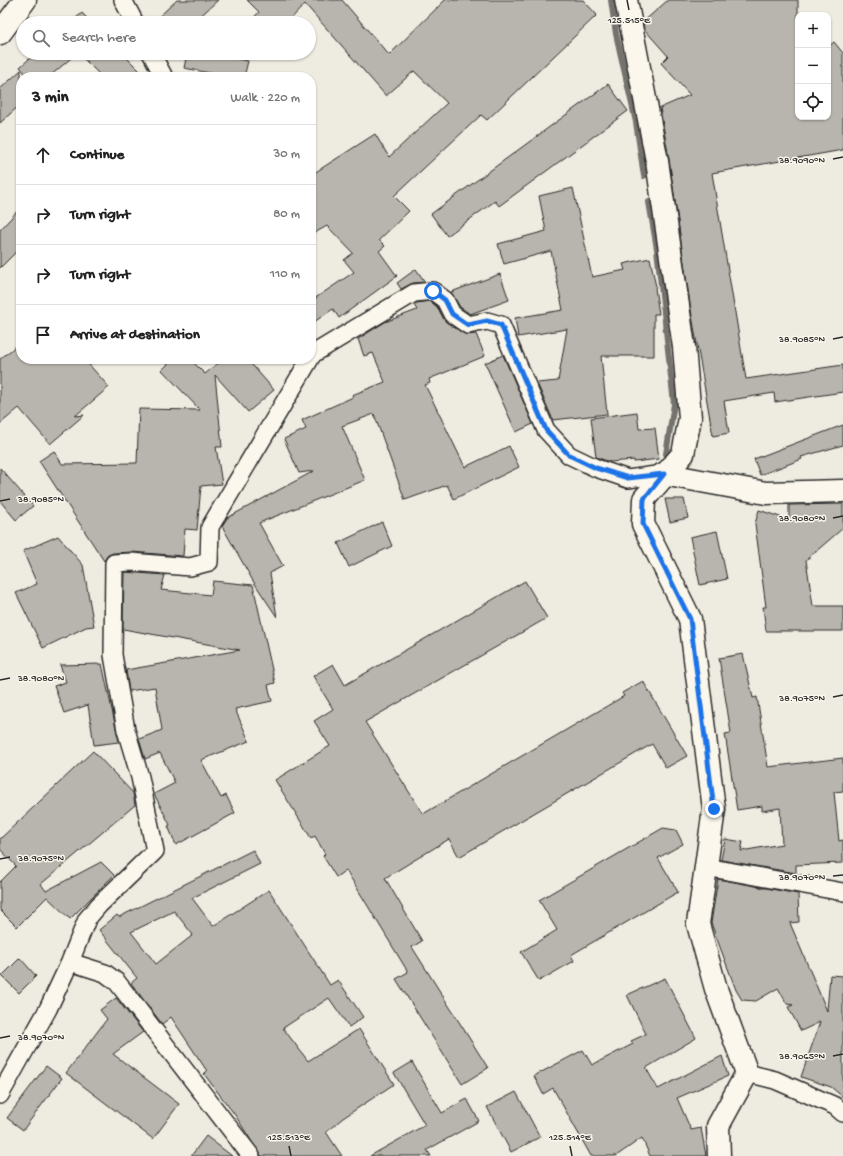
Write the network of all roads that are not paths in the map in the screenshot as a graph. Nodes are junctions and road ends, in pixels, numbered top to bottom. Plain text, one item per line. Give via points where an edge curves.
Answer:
1 (25, 0) edge
2 (123, 0) edge
3 (626, 0) edge
4 (131, 16) edge
5 (0, 33) edge
6 (155, 60) edge
7 (161, 72) edge
8 (316, 352) edge
9 (306, 364) edge
10 (664, 474) junction
11 (843, 491) edge
12 (706, 867) junction
13 (843, 892) edge
14 (70, 962) junction
15 (747, 1073) junction
16 (0, 1095) edge
17 (843, 1113) edge
18 (252, 1156) edge
19 (718, 1156) edge

1 - 5 street
2 - 4 street
3 - 10 street via 657,161 684,348 690,418 683,454
6 - 7 street
8 - 10 street via 414,293 433,291 445,300 452,314 468,325 487,321 501,325 546,430 569,455 596,468 628,478
9 - 14 street via 210,527 209,562 190,567 114,563 113,655 126,730 140,778 155,851 87,919
10 - 11 street via 766,493
10 - 12 street via 644,499 643,524 690,619 714,809
12 - 13 street
12 - 15 street via 698,924 716,989
14 - 16 street
14 - 18 street via 105,973 117,982
15 - 17 street via 775,1080 835,1106
15 - 19 street via 718,1126

